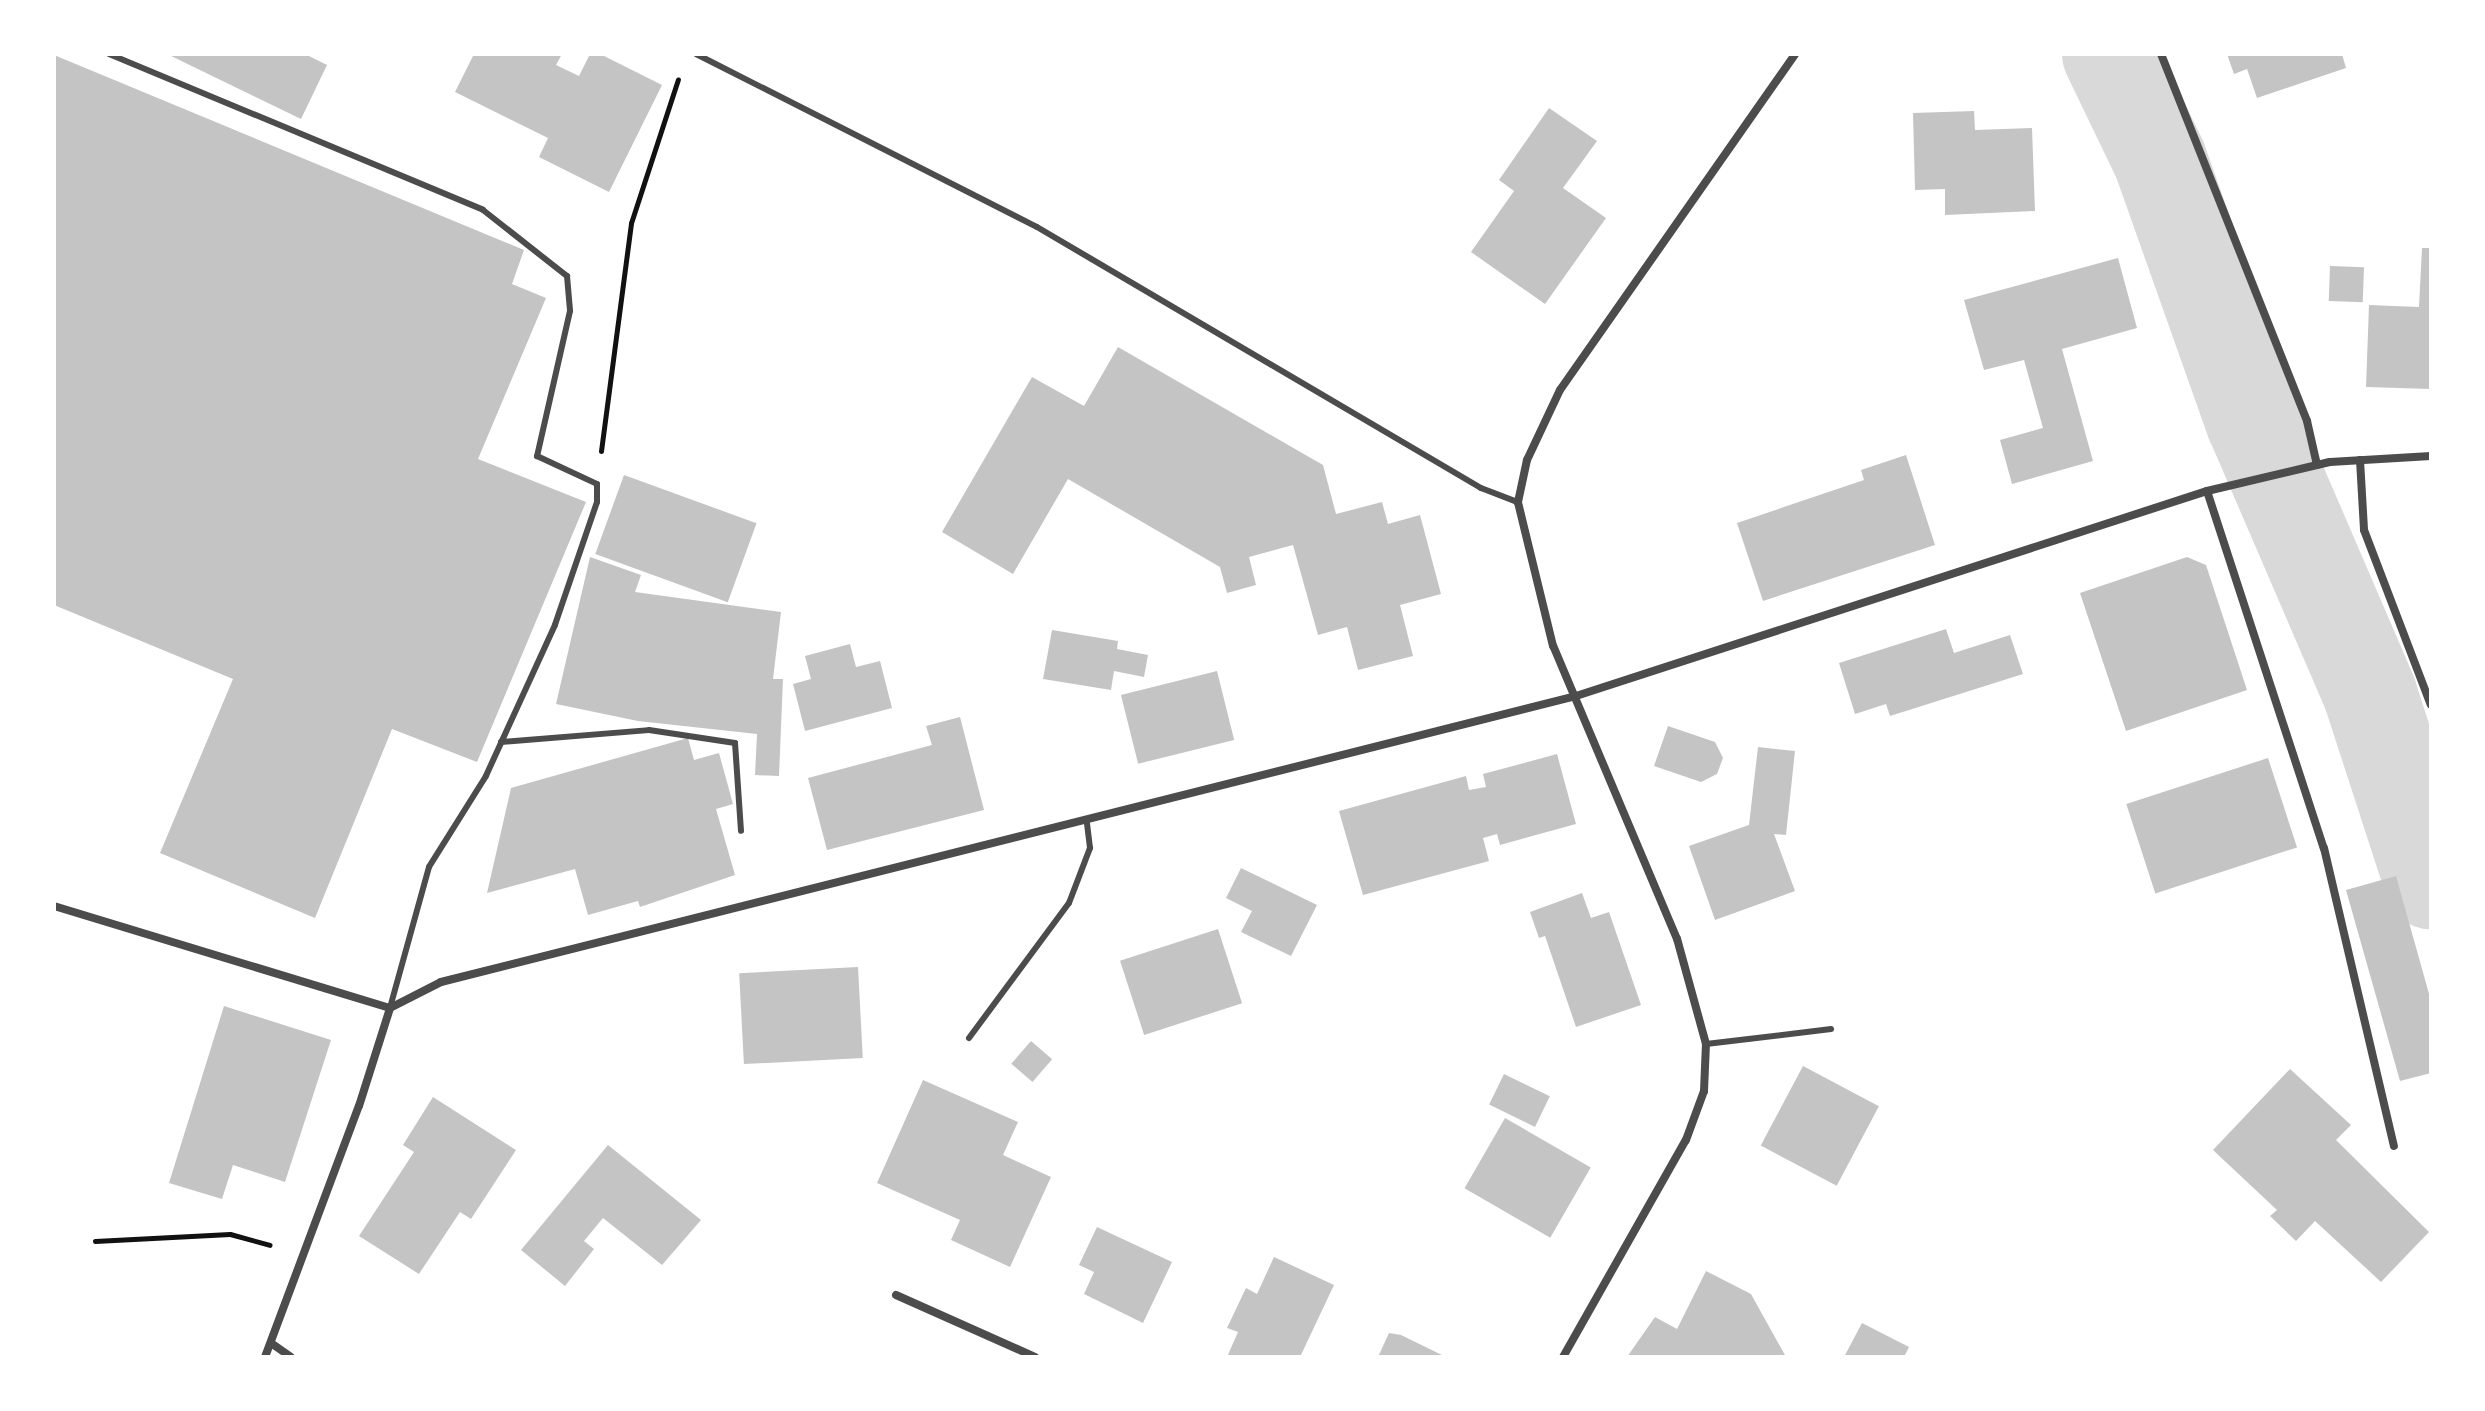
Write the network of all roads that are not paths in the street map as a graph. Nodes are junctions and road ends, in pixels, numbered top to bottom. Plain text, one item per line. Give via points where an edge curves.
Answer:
1 (109, 54) edge
2 (696, 54) edge
3 (1795, 54) edge
4 (2161, 54) edge
5 (2431, 456) edge
6 (2360, 460) junction
7 (2313, 466) junction
8 (2207, 491) junction
9 (1518, 502) junction
10 (1576, 696) junction
11 (2431, 705) edge
12 (501, 742) junction
13 (1087, 823) junction
14 (741, 831) dead end
15 (54, 906) edge
16 (390, 1008) junction
17 (1831, 1029) dead end
18 (969, 1038) dead end
19 (1706, 1044) junction
20 (2394, 1146) dead end
21 (896, 1295) dead end
22 (271, 1343) junction
23 (265, 1357) edge
24 (291, 1357) edge
25 (1035, 1357) edge
26 (1563, 1357) edge

1 - 12 lane via 483,210 567,276 570,311 537,456 597,484 597,502 555,625
2 - 9 lane via 1037,227 1481,488
3 - 9 street via 1560,390 1527,460
4 - 7 street via 2307,421
5 - 6 street
6 - 7 street
6 - 11 street via 2364,530
7 - 8 street
8 - 10 street
8 - 20 street via 2324,848
9 - 10 street via 1553,646
10 - 13 street
10 - 19 street via 1677,939
12 - 14 lane via 649,730 735,743
12 - 16 lane via 429,867
13 - 16 street via 441,982
13 - 18 lane via 1090,848 1069,903
15 - 16 street
16 - 22 street
17 - 19 lane
19 - 26 street via 1704,1091 1686,1140
21 - 25 street
22 - 23 street
22 - 24 street

